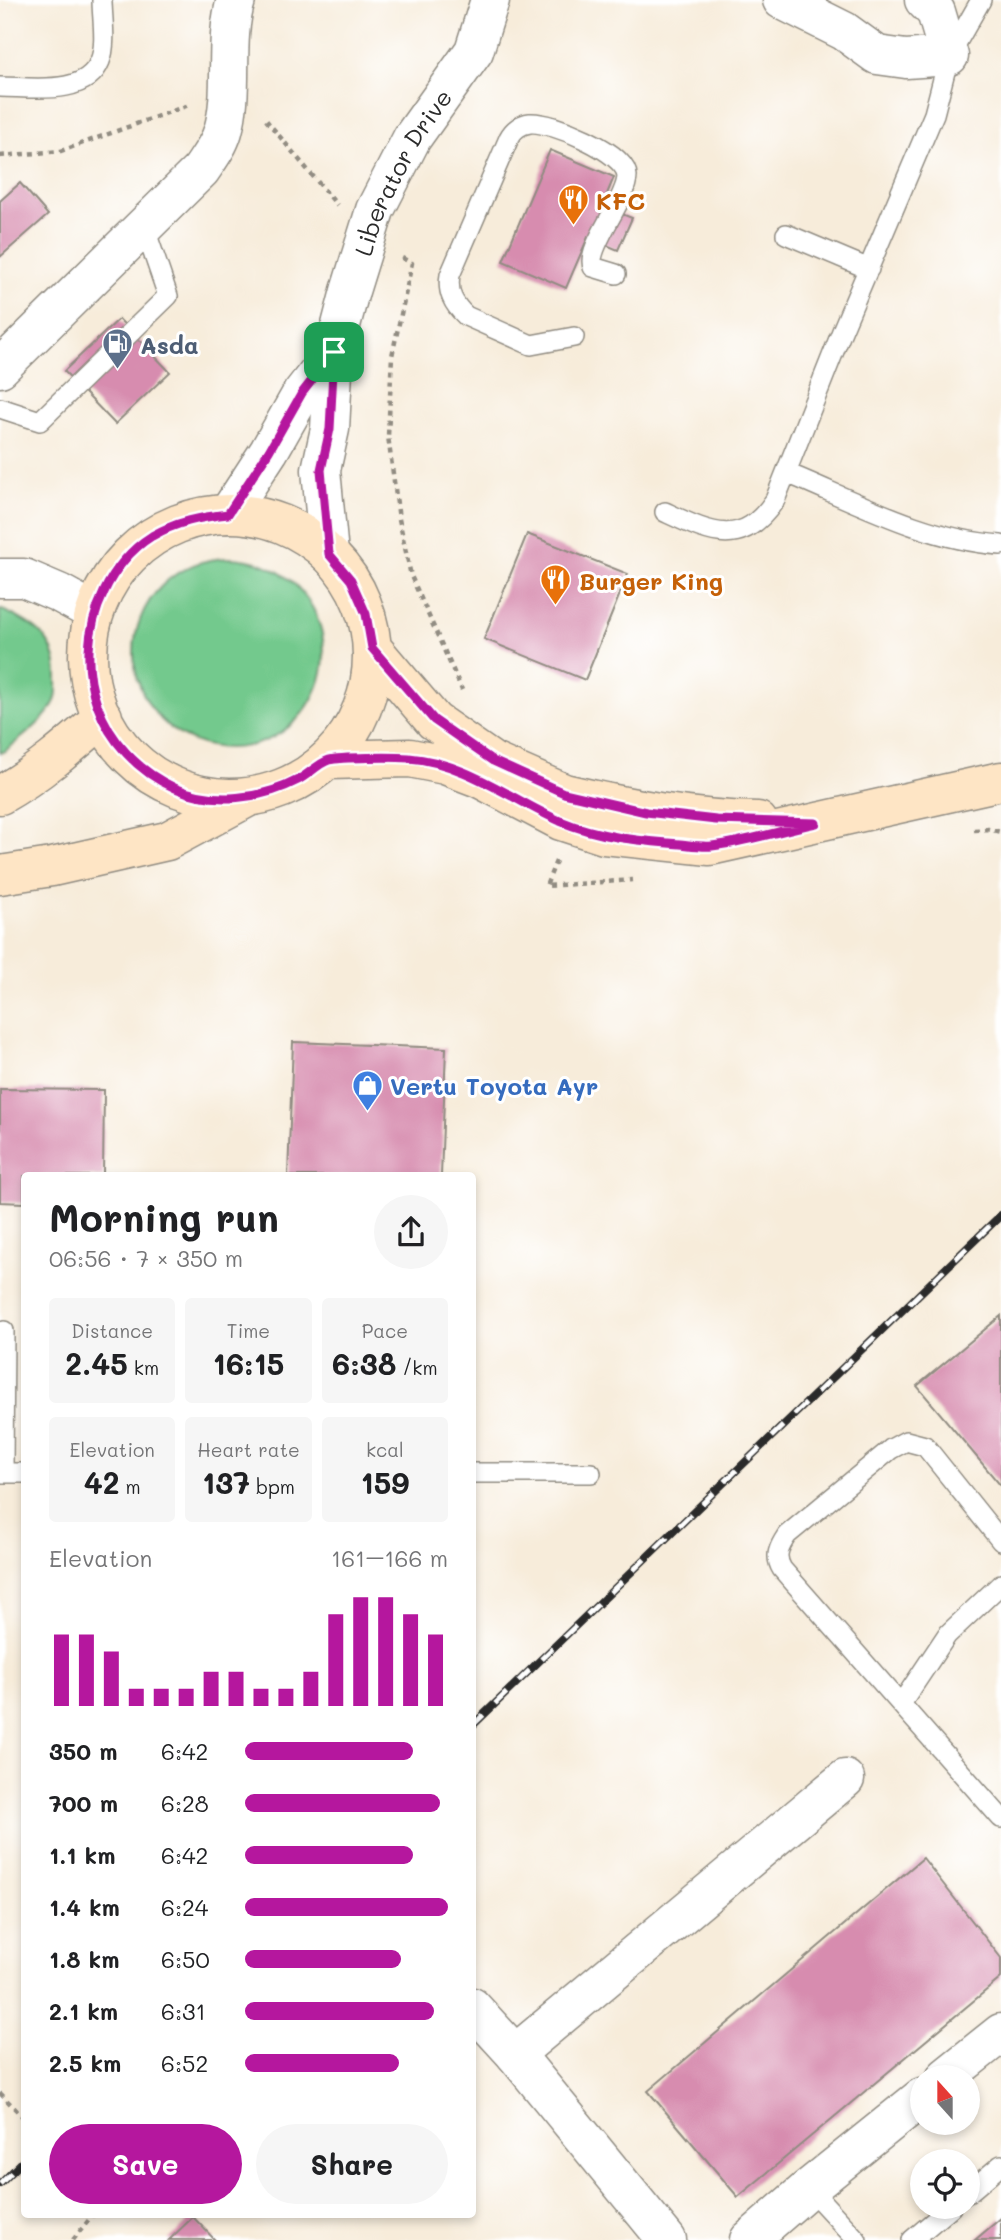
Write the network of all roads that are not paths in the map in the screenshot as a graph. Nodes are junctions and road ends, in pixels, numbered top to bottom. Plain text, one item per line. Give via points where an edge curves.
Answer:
1 (102, 0) edge
2 (236, 0) edge
3 (490, 0) edge
4 (782, 0) edge
5 (924, 0) edge
6 (981, 0) edge
7 (950, 56) junction
8 (0, 87) edge
9 (144, 226) junction
10 (786, 234) dead end
11 (869, 269) junction
12 (616, 274) dead end
13 (574, 337) dead end
14 (334, 352) junction
15 (0, 368) edge
16 (0, 408) edge
17 (787, 472) junction
18 (665, 512) dead end
19 (228, 514) junction
20 (1001, 545) edge
21 (329, 554) junction
22 (0, 578) edge
23 (94, 612) junction
24 (372, 648) junction
25 (103, 717) junction
26 (328, 760) junction
27 (1001, 781) edge
28 (0, 795) edge
29 (248, 797) junction
30 (816, 823) junction
31 (0, 875) edge
32 (4, 1331) dead end
33 (2, 1473) edge
34 (21, 1473) edge
35 (476, 1473) edge
36 (591, 1473) dead end
37 (1001, 1541) edge
38 (1001, 1584) edge
39 (901, 1704) junction
40 (845, 1779) dead end
41 (1001, 1818) edge
42 (476, 2011) edge
43 (1001, 2033) edge
44 (515, 2054) junction
45 (961, 2065) edge
46 (910, 2106) edge
47 (1001, 2165) edge
48 (980, 2183) edge
49 (809, 2188) junction
50 (937, 2219) edge
51 (667, 2240) edge
52 (750, 2240) edge
53 (857, 2240) edge
54 (912, 2240) edge

1 - 8 lane via 100,62 84,80 66,87
2 - 9 street via 223,133 201,170
3 - 14 street, Liberator Drive via 474,51 412,138 375,210
4 - 7 street via 844,31 877,55 906,59
5 - 7 street via 936,12
6 - 7 lane
7 - 11 lane via 934,114
9 - 15 street
9 - 16 lane via 168,296 40,421
10 - 11 lane
11 - 17 lane
12 - 13 lane via 593,267 591,256 619,199 627,176 624,167 606,150 571,134 542,124 520,126 512,132 450,275 450,294 466,316 531,345
14 - 19 street, Liberator Drive via 302,393
14 - 21 street, Liberator Drive via 330,429 321,470
17 - 18 lane via 765,516 737,532 701,528
17 - 20 lane via 919,527 971,543
19 - 21 main road via 267,518 302,533
19 - 23 main road via 193,518 152,537 124,560
21 - 24 main road via 351,580 366,614
22 - 23 street via 24,578
23 - 25 main road via 87,651 93,696
24 - 26 main road via 369,685 353,727
24 - 30 main road via 434,720 493,761 564,793 646,812
25 - 28 main road via 28,780
25 - 29 main road via 113,738 143,770 176,789 209,797
26 - 29 main road via 282,789
26 - 30 main road via 410,758 445,765 561,821 647,842 710,846
27 - 30 main road
29 - 31 main road via 167,841
32 - 33 lane
33 - 34 lane
35 - 36 lane
37 - 39 lane via 925,1446 906,1441 781,1544 777,1557 782,1569
38 - 39 lane via 947,1635
39 - 41 lane
40 - 44 street
42 - 44 street
43 - 45 street
44 - 51 street
46 - 49 street
47 - 48 lane
49 - 52 street
49 - 53 lane
50 - 54 lane

